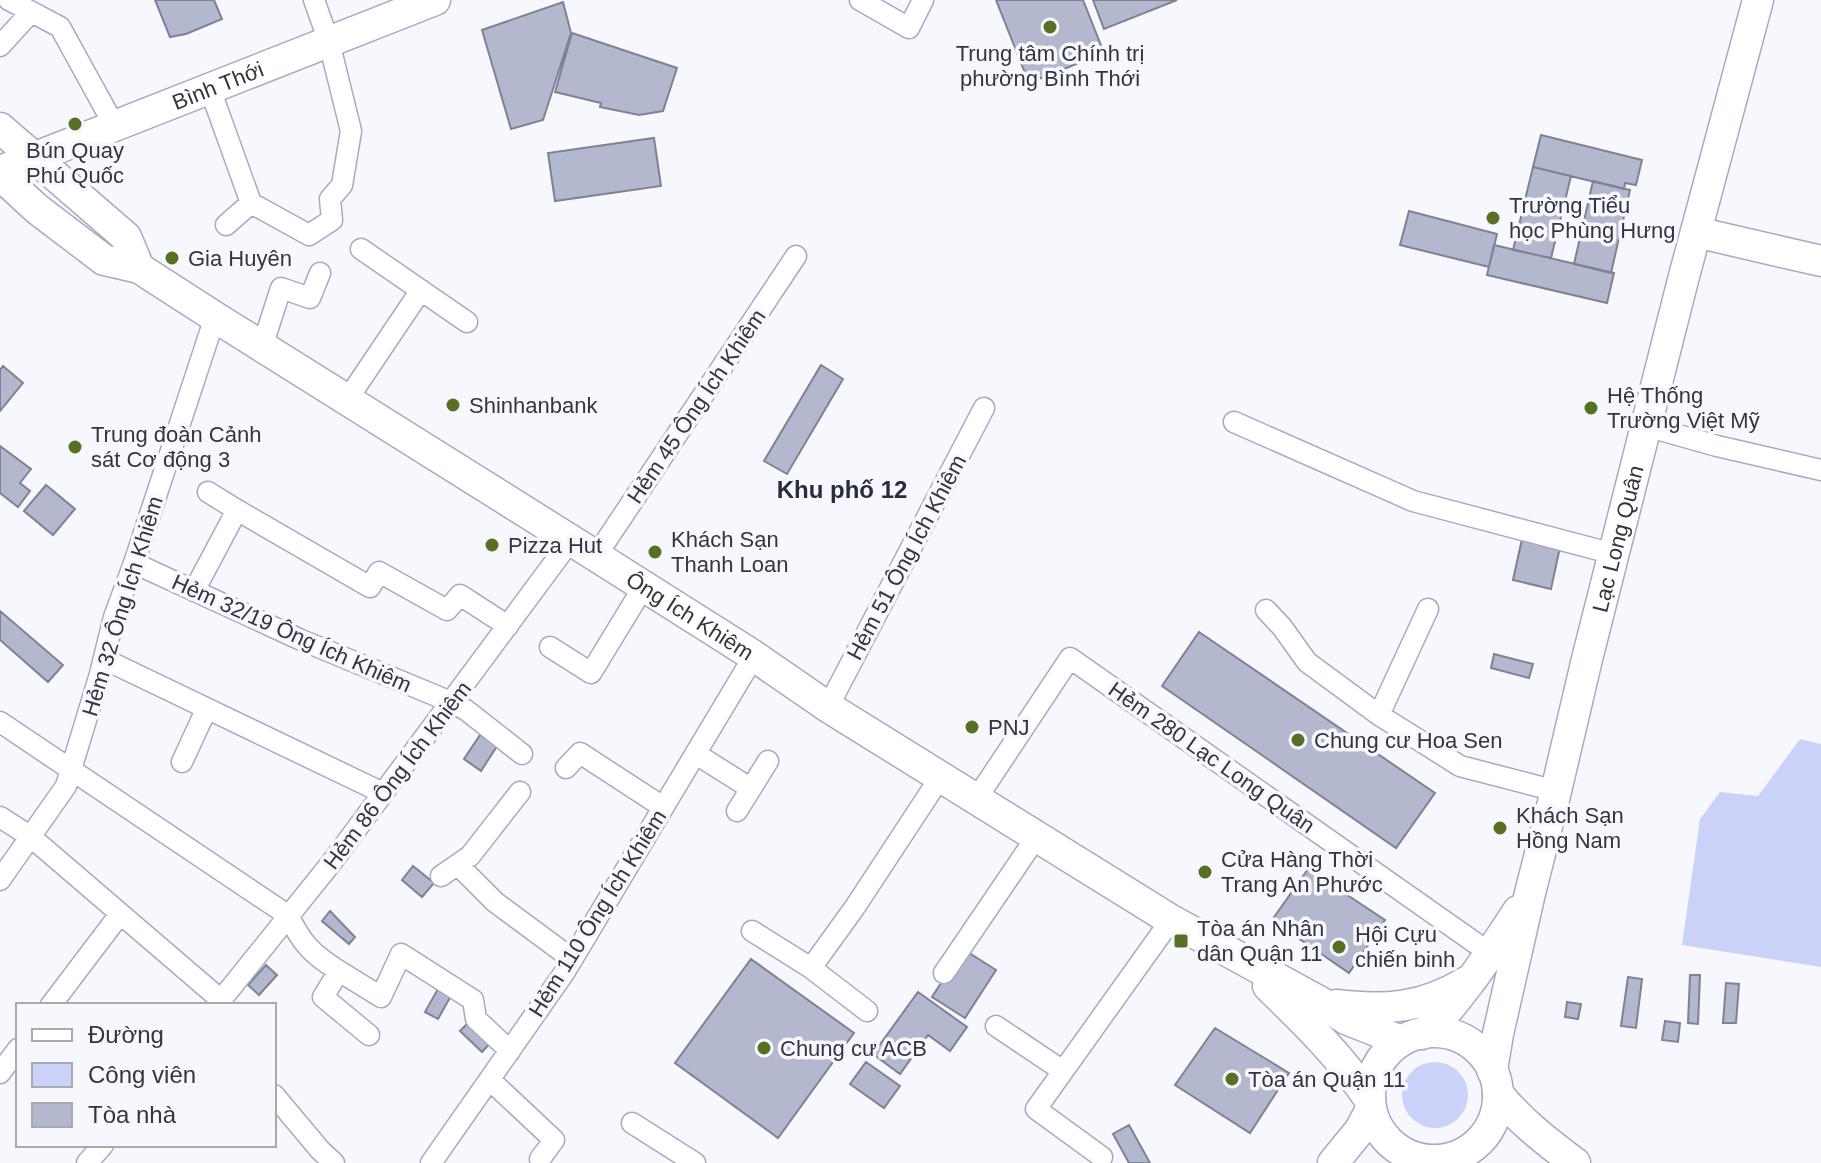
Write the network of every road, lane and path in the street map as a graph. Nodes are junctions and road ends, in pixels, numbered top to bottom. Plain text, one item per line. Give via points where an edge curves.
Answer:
1 (9, 0) edge
2 (314, 0) edge
3 (435, 0) edge
4 (860, 0) edge
5 (923, 0) edge
6 (1758, 0) edge
7 (31, 12) junction
8 (329, 42) junction
9 (0, 46) edge
10 (210, 89) junction
11 (114, 125) junction
12 (0, 128) edge
13 (34, 157) junction
14 (0, 173) edge
15 (251, 203) junction
16 (226, 225) dead end
17 (1696, 232) junction
18 (361, 249) dead end
19 (796, 256) dead end
20 (1821, 261) edge
21 (139, 268) junction
22 (320, 273) dead end
23 (421, 290) junction
24 (215, 317) junction
25 (467, 322) dead end
26 (262, 347) junction
27 (347, 400) junction
28 (984, 408) dead end
29 (1234, 422) dead end
30 (1646, 426) junction
31 (1821, 470) edge
32 (208, 492) dead end
33 (237, 510) junction
34 (584, 548) junction
35 (1614, 554) junction
36 (134, 563) junction
37 (644, 586) junction
38 (194, 591) junction
39 (1428, 609) dead end
40 (1266, 610) dead end
41 (508, 626) junction
42 (550, 647) dead end
43 (754, 656) junction
44 (104, 659) junction
45 (451, 702) junction
46 (828, 707) junction
47 (206, 710) junction
48 (1379, 715) junction
49 (0, 722) edge
50 (522, 754) dead end
51 (696, 754) junction
52 (768, 761) dead end
53 (182, 762) dead end
54 (566, 768) dead end
55 (71, 769) junction
56 (941, 776) junction
57 (750, 788) junction
58 (1556, 791) junction
59 (520, 792) dead end
60 (383, 793) junction
61 (977, 798) junction
62 (663, 807) junction
63 (737, 811) dead end
64 (0, 817) edge
65 (1037, 836) junction
66 (31, 837) junction
67 (0, 880) edge
68 (1530, 893) junction
69 (120, 914) junction
70 (289, 916) junction
71 (1171, 920) junction
72 (752, 931) dead end
73 (1491, 954) junction
74 (572, 959) junction
75 (1241, 960) junction
76 (811, 968) junction
77 (339, 971) junction
78 (944, 973) dead end
79 (1471, 979) junction
80 (219, 1002) edge
81 (53, 1003) edge
82 (1322, 1003) junction
83 (867, 1011) dead end
84 (996, 1026) dead end
85 (369, 1035) dead end
86 (1412, 1038) junction
87 (510, 1051) junction
88 (16, 1052) edge
89 (1063, 1071) junction
90 (0, 1073) edge
91 (490, 1080) junction
92 (1495, 1082) junction
93 (276, 1097) edge
94 (1370, 1104) junction
95 (632, 1123) dead end
96 (101, 1147) edge
97 (1102, 1157) dead end
98 (1455, 1157) junction
99 (540, 1159) dead end
100 (1404, 1159) edge
101 (329, 1162) edge
102 (87, 1163) edge
103 (431, 1163) edge
104 (695, 1163) edge
105 (1333, 1163) edge
106 (1492, 1163) edge
107 (1575, 1163) edge

1 - 7 street
2 - 8 street
3 - 8 main road, Bình Thới
4 - 5 street via 909,28
6 - 17 main road, Lạc Long Quân
7 - 9 street
7 - 11 street via 60,27
8 - 10 main road, Bình Thới
8 - 15 street via 351,131 342,185 330,199 332,220 309,235
10 - 11 main road, Bình Thới
10 - 15 street
11 - 13 main road, Bình Thới
12 - 13 main road
13 - 14 main road, Bình Thới
13 - 21 main road via 126,237
14 - 21 main road, Ông Ích Khiêm via 104,260
15 - 16 street
17 - 20 main road
17 - 30 main road, Lạc Long Quân
18 - 23 street
19 - 34 street, Hẻm 45 Ông Ích Khiêm
21 - 24 main road, Ông Ích Khiêm
22 - 26 street via 310,298 281,288
23 - 25 street
23 - 27 street
24 - 26 main road, Ông Ích Khiêm
24 - 36 street, Hẻm 32 Ông Ích Khiêm
26 - 27 main road, Ông Ích Khiêm
27 - 34 main road, Ông Ích Khiêm
28 - 46 street, Hẻm 51 Ông Ích Khiêm
29 - 35 street via 1413,501
30 - 31 street
30 - 35 main road, Lạc Long Quân
32 - 33 street
33 - 38 street
33 - 41 street via 370,587 379,572 447,610 460,595
34 - 37 main road, Ông Ích Khiêm
34 - 41 street, Hẻm 86 Ông Ích Khiêm
35 - 58 main road, Lạc Long Quân
36 - 38 street, Hẻm 32/19 Ông Ích Khiêm
36 - 44 street, Hẻm 32 Ông Ích Khiêm
37 - 42 street via 591,673
37 - 43 main road, Ông Ích Khiêm
38 - 45 street, Hẻm 32/19 Ông Ích Khiêm
39 - 48 street
40 - 48 street via 1307,662
41 - 45 street, Hẻm 86 Ông Ích Khiêm
43 - 46 main road, Ông Ích Khiêm
43 - 51 street, Hẻm 110 Ông Ích Khiêm
44 - 47 street
44 - 55 street, Hẻm 32 Ông Ích Khiêm
45 - 50 street, Hẻm 32/19 Ông Ích Khiêm
45 - 60 street, Hẻm 86 Ông Ích Khiêm
46 - 56 main road, Ông Ích Khiêm
47 - 53 street
47 - 60 street
48 - 58 street via 1460,766
49 - 55 street
51 - 57 street
51 - 62 street, Hẻm 110 Ông Ích Khiêm
52 - 57 street
54 - 62 street via 580,753
55 - 66 street, Hẻm 32 Ông Ích Khiêm via 66,786
55 - 70 street
56 - 61 main road, Ông Ích Khiêm
56 - 76 street
57 - 63 street
58 - 68 main road, Lạc Long Quân
59 - 74 street via 470,856 449,870
60 - 70 street, Hẻm 86 Ông Ích Khiêm
61 - 65 main road, Ông Ích Khiêm
61 - 73 street, Hẻm 280 Lạc Long Quân via 1070,658
62 - 74 street, Hẻm 110 Ông Ích Khiêm
64 - 66 street
65 - 71 main road, Ông Ích Khiêm
65 - 78 street
66 - 67 street, Hẻm 32 Ông Ích Khiêm
66 - 69 street
68 - 73 main road
68 - 92 main road, Lạc Long Quân via 1498,1034
69 - 80 street
69 - 81 street
70 - 77 street via 298,937
70 - 80 street, Hẻm 86 Ông Ích Khiêm
71 - 75 main road, Ông Ích Khiêm
71 - 89 street
72 - 76 street
73 - 79 main road
74 - 87 street, Hẻm 110 Ông Ích Khiêm
75 - 82 main road
75 - 94 main road via 1328,1046
76 - 83 street
77 - 85 street via 323,997
77 - 87 street via 381,997 401,954 473,1000 476,1019
79 - 82 main road via 1405,1006 1374,1009
79 - 86 main road via 1438,1022
82 - 86 main road via 1346,1019
84 - 89 street
86 - 92 main road via 1448,1034 1462,1039 1485,1057
86 - 94 main road via 1392,1047 1377,1067
87 - 91 street, Hẻm 110 Ông Ích Khiêm
88 - 90 street
89 - 97 street via 1036,1109
91 - 99 street via 554,1140
91 - 103 street, Hẻm 110 Ông Ích Khiêm
92 - 98 main road via 1498,1106 1492,1123 1483,1138
92 - 107 main road via 1517,1117
93 - 101 street
94 - 100 main road via 1376,1124
94 - 105 main road via 1360,1130
95 - 104 street
96 - 102 street
98 - 100 main road
98 - 106 main road

